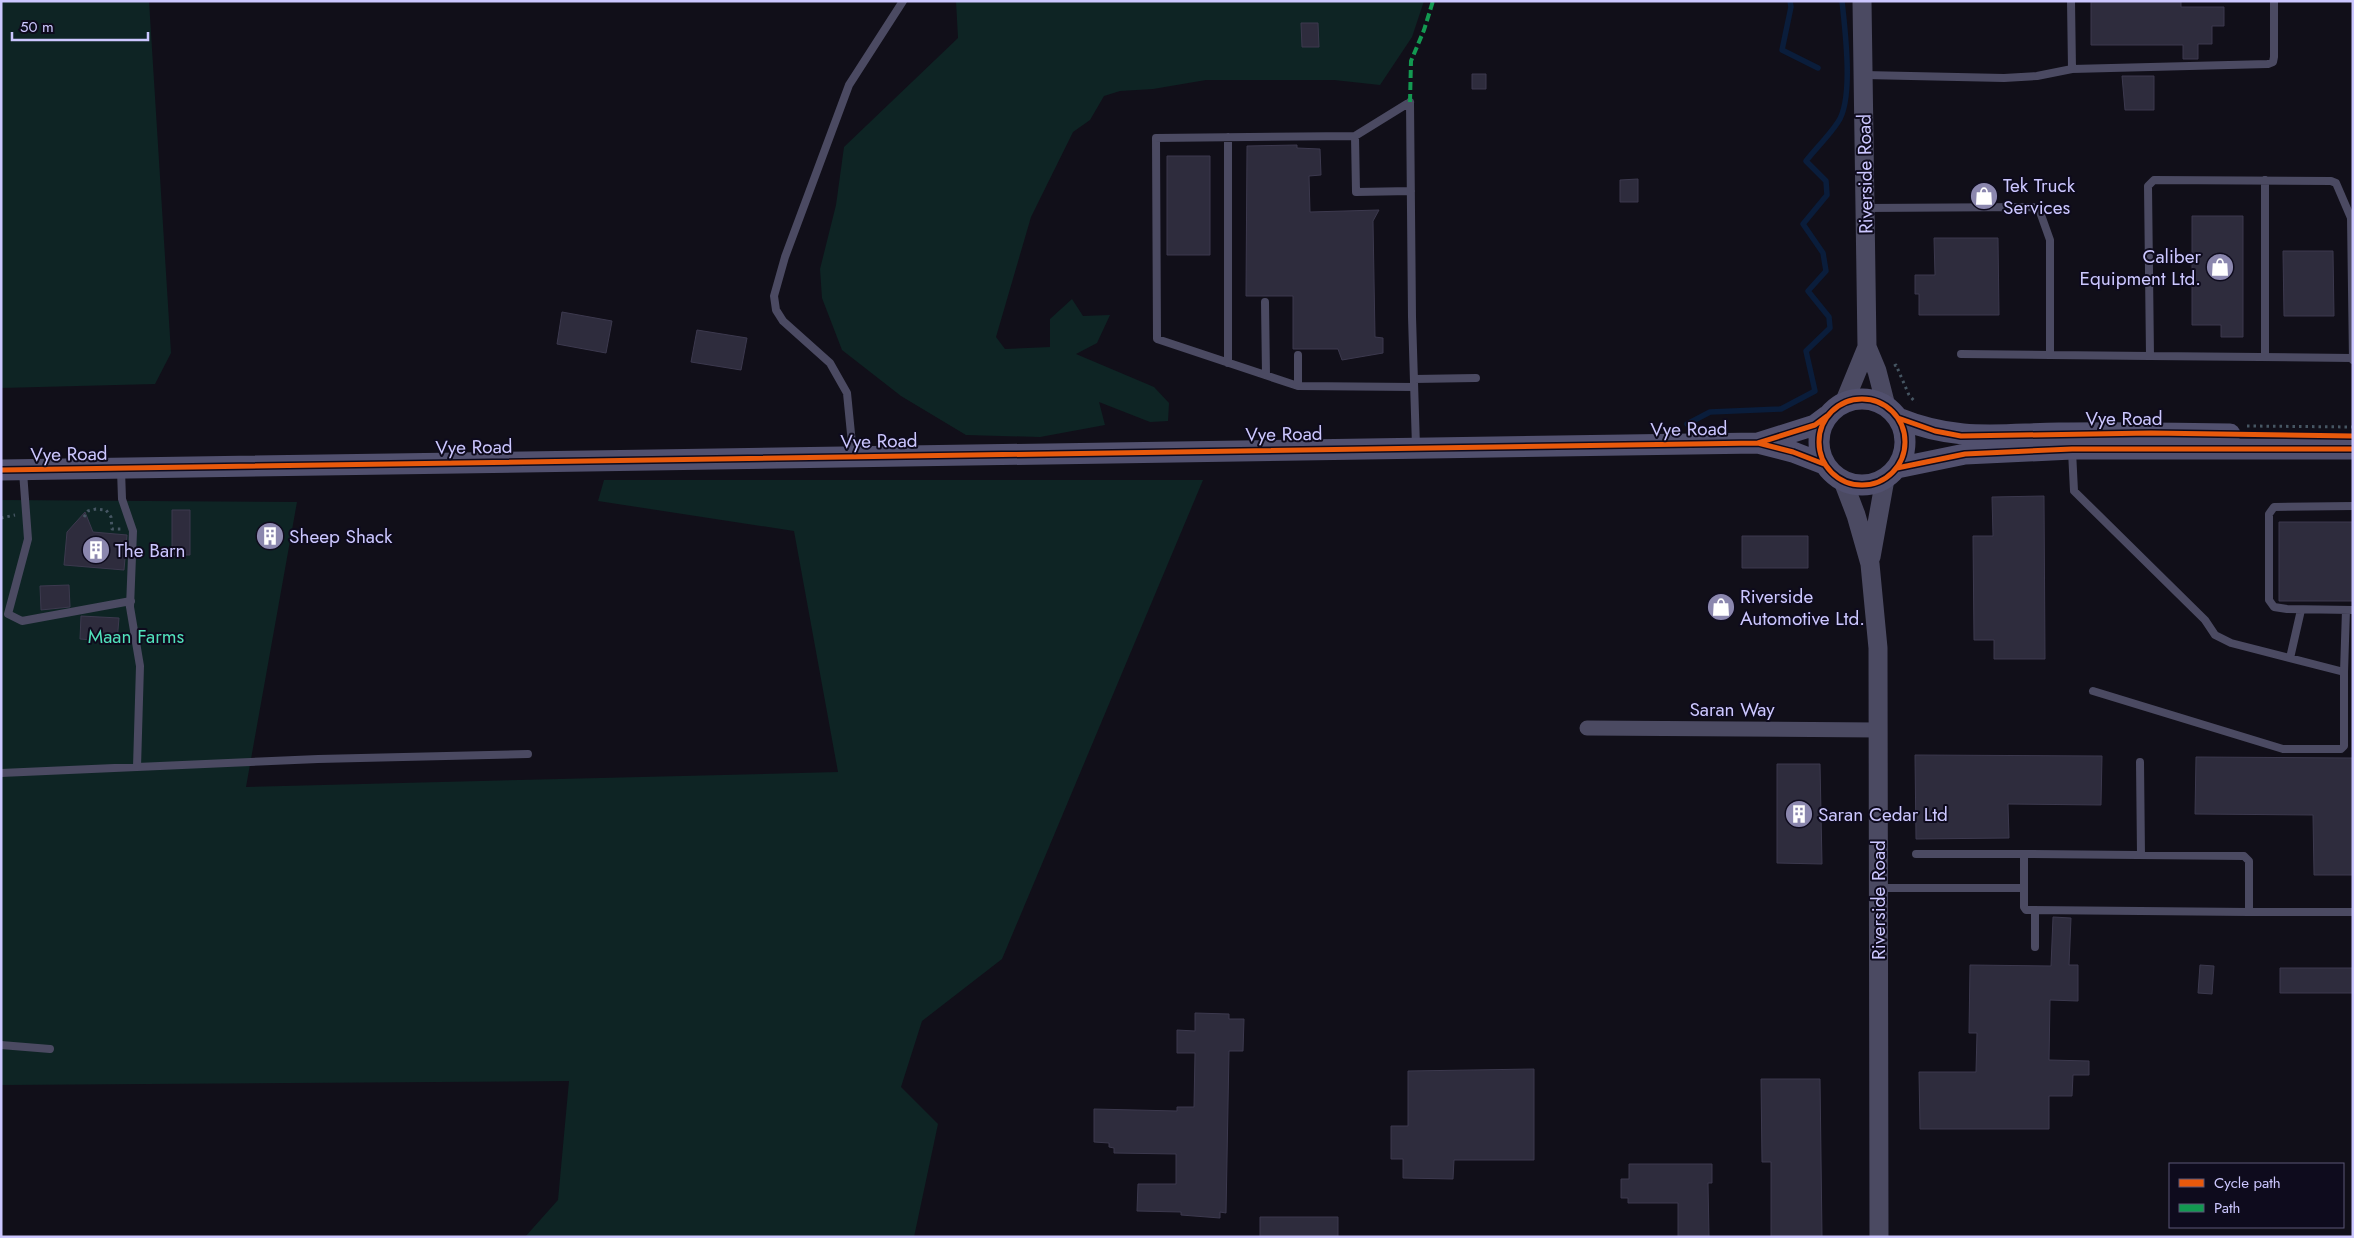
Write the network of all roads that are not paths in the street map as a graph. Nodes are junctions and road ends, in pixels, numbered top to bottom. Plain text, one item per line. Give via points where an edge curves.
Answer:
1 (903, 1) edge
2 (1862, 1) edge
3 (2071, 1) edge
4 (2274, 1) edge
5 (2072, 69) junction
6 (1863, 75) junction
7 (1355, 136) junction
8 (1228, 137) junction
9 (2265, 180) junction
10 (1411, 191) junction
11 (1865, 208) junction
12 (1265, 302) dead end
13 (1867, 347) junction
14 (1961, 354) dead end
15 (1298, 355) dead end
16 (2050, 355) junction
17 (2150, 356) junction
18 (2265, 357) junction
19 (2352, 359) edge
20 (1228, 363) junction
21 (1266, 375) junction
22 (1414, 378) junction
23 (1476, 378) dead end
24 (1298, 386) junction
25 (1414, 387) junction
26 (1844, 403) junction
27 (1892, 412) junction
28 (1827, 416) junction
29 (2353, 436) edge
30 (1758, 443) junction
31 (1416, 447) junction
32 (2072, 448) junction
33 (2353, 449) edge
34 (854, 456) junction
35 (1824, 464) junction
36 (121, 468) junction
37 (1, 470) edge
38 (23, 470) junction
39 (1891, 473) junction
40 (1844, 482) junction
41 (2353, 506) edge
42 (1870, 564) junction
43 (131, 601) junction
44 (2301, 610) junction
45 (2349, 610) edge
46 (2290, 658) junction
47 (2344, 672) junction
48 (2093, 691) dead end
49 (1587, 728) dead end
50 (1878, 730) junction
51 (528, 754) dead end
52 (2140, 762) dead end
53 (137, 767) junction
54 (1, 774) edge
55 (1916, 854) dead end
56 (2024, 854) junction
57 (2141, 855) junction
58 (1878, 888) junction
59 (2024, 888) junction
60 (2035, 910) junction
61 (2249, 912) junction
62 (2353, 912) edge
63 (2035, 948) dead end
64 (1, 1045) edge
65 (50, 1050) dead end
66 (1880, 1237) edge

1 - 34 lane via 849,85 785,257 774,296 782,321 830,363 847,393
2 - 6 street, Riverside Road
3 - 5 lane
4 - 5 lane via 2274,57 2268,64
5 - 6 lane via 2004,78
6 - 11 street, Riverside Road
7 - 8 lane
7 - 10 lane via 1356,192
7 - 10 lane via 1410,102
8 - 20 lane
8 - 20 lane via 1156,138 1157,339
9 - 17 lane via 2150,182
9 - 18 lane
9 - 19 lane via 2331,180 2336,183 2351,218
10 - 22 lane
11 - 13 street, Riverside Road
11 - 16 lane via 2037,209 2050,240
12 - 21 lane
13 - 26 street, Riverside Road
13 - 27 street, Riverside Road
14 - 16 lane
15 - 24 lane
16 - 17 lane
17 - 18 lane
18 - 19 lane
20 - 21 lane
21 - 24 lane
22 - 23 lane
22 - 25 lane
24 - 25 lane
25 - 31 lane
26 - 27 main road via 1872,400
26 - 28 main road
27 - 29 main road, Vye Road via 1935,431 1961,436 2151,433
27 - 39 main road via 1904,430 1906,443 1903,456
28 - 30 main road, Vye Road via 1815,425
28 - 35 main road via 1819,435 1819,450
30 - 31 main road, Vye Road
30 - 35 main road, Vye Road
31 - 34 main road, Vye Road
32 - 33 main road, Vye Road
32 - 39 main road, Vye Road via 1965,454
32 - 46 lane via 2074,491 2205,620 2215,635 2231,643
34 - 36 main road, Vye Road
35 - 40 main road
36 - 38 main road, Vye Road
36 - 43 lane via 122,499 133,531
37 - 38 main road, Vye Road
38 - 43 lane via 28,539 8,614 22,621
39 - 40 main road via 1872,484
39 - 42 street, Riverside Road
40 - 42 street, Riverside Road
41 - 44 lane via 2274,506 2270,509 2269,600 2274,607
42 - 50 street, Riverside Road via 1878,648
43 - 53 lane via 140,666
44 - 45 lane
44 - 46 lane
45 - 47 lane
46 - 47 lane
47 - 48 lane via 2344,746 2341,750 2283,749
49 - 50 street, Saran Way
50 - 58 street, Riverside Road
51 - 53 lane via 318,758
52 - 57 lane
53 - 54 lane
55 - 56 lane
56 - 57 lane
56 - 59 lane
57 - 61 lane via 2247,857
58 - 59 lane
58 - 66 street, Riverside Road
59 - 60 lane via 2024,907
60 - 61 lane
60 - 63 lane
61 - 62 lane
64 - 65 lane

